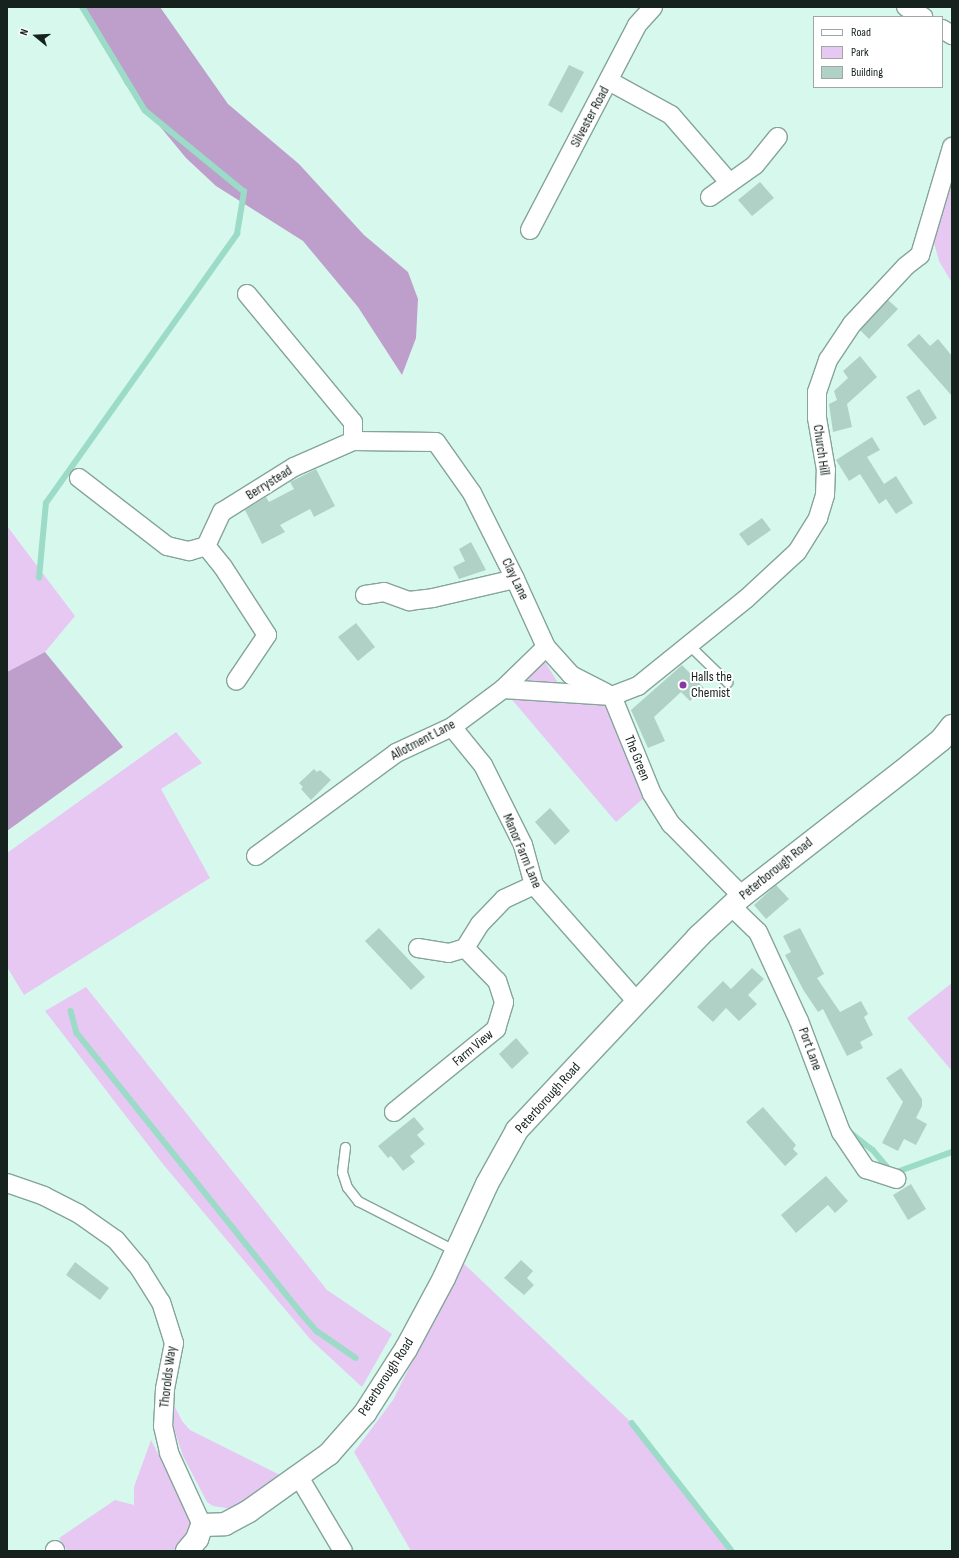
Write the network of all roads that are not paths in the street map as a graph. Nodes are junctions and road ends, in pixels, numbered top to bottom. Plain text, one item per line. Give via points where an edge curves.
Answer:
1 (653, 7) edge
2 (906, 7) edge
3 (921, 16) edge
4 (943, 30) edge
5 (952, 35) edge
6 (609, 81) junction
7 (778, 137) dead end
8 (952, 147) edge
9 (729, 182) junction
10 (710, 197) dead end
11 (530, 230) dead end
12 (247, 294) dead end
13 (353, 441) junction
14 (79, 478) dead end
15 (206, 546) junction
16 (515, 578) junction
17 (365, 595) dead end
18 (690, 646) junction
19 (546, 647) junction
20 (236, 681) dead end
21 (727, 682) dead end
22 (503, 689) junction
23 (612, 696) junction
24 (952, 726) edge
25 (452, 727) junction
26 (256, 856) dead end
27 (534, 885) junction
28 (736, 901) junction
29 (418, 948) dead end
30 (465, 948) junction
31 (637, 1002) junction
32 (394, 1112) dead end
33 (345, 1147) dead end
34 (896, 1179) dead end
35 (7, 1183) edge
36 (456, 1251) junction
37 (299, 1478) junction
38 (202, 1525) junction
39 (187, 1551) edge
40 (343, 1551) edge

1 - 6 street, Silvester Road via 638,25
2 - 3 street
4 - 5 street
6 - 9 street via 671,115
6 - 11 street, Silvester Road
7 - 9 street via 755,165
8 - 18 street, Church Hill via 920,255 906,266 852,324 826,367 817,392 817,418 826,470 825,496 818,518 797,552
9 - 10 street
12 - 13 street via 353,422
13 - 15 street, Berrystead via 294,467 222,512
13 - 16 street, Clay Lane via 436,442 472,493
14 - 15 street via 167,546 189,550
15 - 20 street via 223,567 267,635
16 - 17 street via 433,598 409,601 384,592
16 - 19 street, Clay Lane
18 - 21 lane
18 - 23 street, Church Hill via 638,686
19 - 22 street, Allotment Lane
19 - 23 street, Clay Lane via 571,675
22 - 23 street
22 - 25 street, Allotment Lane
23 - 28 street, The Green via 652,794 671,824
24 - 28 street, Peterborough Road via 941,740
25 - 26 street, Allotment Lane via 396,753
25 - 27 street, Manor Farm Lane via 483,765 523,845
27 - 30 street via 504,899 480,924
27 - 31 street, Manor Farm Lane
28 - 31 street, Peterborough Road
28 - 34 street, Port Lane via 758,932 799,1021 841,1132 866,1169
29 - 30 street via 449,953
30 - 32 street, Farm View via 497,981 504,1002 496,1029
31 - 36 street, Peterborough Road via 517,1130 487,1184
33 - 36 lane via 342,1172 347,1186 358,1201
35 - 38 street, Thorolds Way via 44,1196 79,1214 116,1240 140,1269 161,1302 174,1343 165,1389 163,1426 169,1453
36 - 37 street, Peterborough Road via 406,1349 364,1413 329,1454
37 - 38 street, Peterborough Road via 225,1524
37 - 40 street
38 - 39 street via 197,1539

